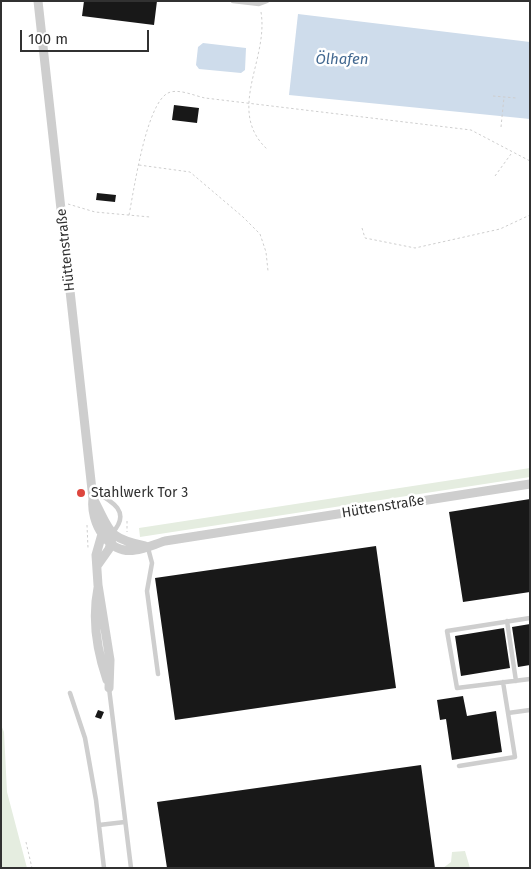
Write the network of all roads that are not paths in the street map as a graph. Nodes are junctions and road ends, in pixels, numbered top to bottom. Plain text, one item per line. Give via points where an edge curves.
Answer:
1 (38, 1) edge
2 (233, 1) edge
3 (267, 1) edge
4 (530, 484) edge
5 (92, 490) junction
6 (93, 499) junction
7 (112, 533) junction
8 (102, 534) junction
9 (112, 544) junction
10 (148, 546) junction
11 (97, 566) junction
12 (530, 618) edge
13 (507, 621) junction
14 (158, 674) dead end
15 (530, 679) edge
16 (516, 680) junction
17 (503, 682) junction
18 (110, 688) joint
19 (70, 693) dead end
20 (530, 710) edge
21 (508, 713) junction
22 (460, 766) dead end
23 (125, 822) junction
24 (99, 825) junction
25 (104, 868) edge
26 (131, 868) edge

1 - 5 street, Hüttenstraße
2 - 3 lane via 259,4
4 - 10 street, Hüttenstraße
5 - 6 street, Hüttenstraße
5 - 7 lane via 116,505 120,513 121,521
6 - 7 street, Hüttenstraße
6 - 8 street, Hüttenstraße via 92,510
7 - 9 street
7 - 10 street, Hüttenstraße via 127,543
8 - 9 street, Hüttenstraße
8 - 11 street via 96,555
9 - 10 street, Hüttenstraße via 128,550
9 - 11 street
10 - 14 lane via 152,563 147,592
11 - 18 street via 94,606 101,662
12 - 13 lane
13 - 16 lane
13 - 17 lane via 447,631 457,688
15 - 16 lane
16 - 17 lane
17 - 21 lane
18 - 23 lane
19 - 24 lane via 85,738
20 - 21 lane
21 - 22 lane via 515,757
23 - 24 lane
23 - 26 lane
24 - 25 lane

